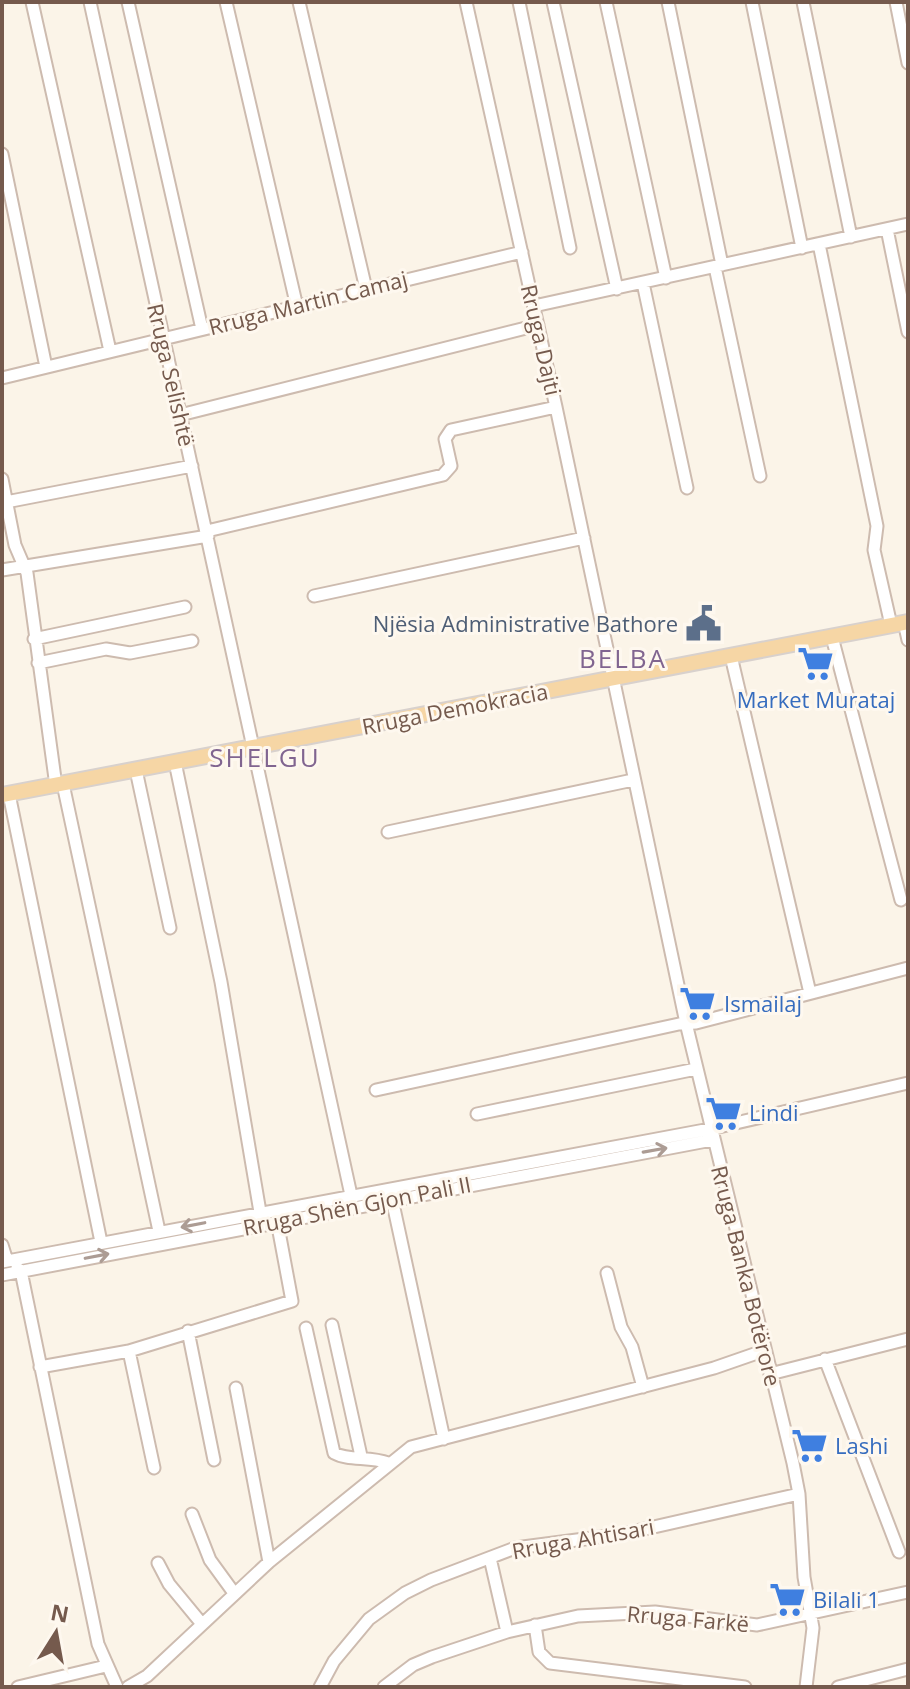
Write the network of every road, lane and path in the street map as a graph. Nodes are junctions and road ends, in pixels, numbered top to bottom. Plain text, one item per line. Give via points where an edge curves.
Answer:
1 (32, 2) edge
2 (90, 2) edge
3 (128, 2) edge
4 (226, 2) edge
5 (299, 2) edge
6 (466, 2) edge
7 (519, 2) edge
8 (553, 2) edge
9 (606, 2) edge
10 (668, 2) edge
11 (752, 2) edge
12 (803, 2) edge
13 (896, 2) edge
14 (908, 63) edge
15 (2, 154) edge
16 (908, 224) edge
17 (887, 229) junction
18 (851, 237) junction
19 (819, 244) junction
20 (570, 248) dead end
21 (802, 248) junction
22 (522, 252) junction
23 (719, 266) junction
24 (666, 278) junction
25 (643, 283) junction
26 (366, 289) junction
27 (617, 289) junction
28 (534, 306) junction
29 (297, 307) junction
30 (538, 325) junction
31 (202, 329) junction
32 (908, 332) edge
33 (162, 339) junction
34 (110, 351) junction
35 (46, 367) junction
36 (2, 378) edge
37 (556, 407) junction
38 (180, 415) junction
39 (192, 466) junction
40 (760, 476) dead end
41 (2, 479) edge
42 (687, 488) dead end
43 (6, 502) junction
44 (208, 533) junction
45 (584, 538) junction
46 (25, 566) junction
47 (2, 570) edge
48 (314, 596) dead end
49 (185, 607) dead end
50 (901, 623) edge
51 (832, 637) junction
52 (34, 639) junction
53 (908, 640) edge
54 (192, 641) dead end
55 (731, 656) junction
56 (38, 663) junction
57 (611, 680) junction
58 (254, 747) junction
59 (175, 762) junction
60 (136, 770) junction
61 (633, 780) junction
62 (60, 785) junction
63 (6, 795) edge
64 (388, 832) dead end
65 (901, 900) dead end
66 (170, 928) dead end
67 (908, 968) edge
68 (810, 993) junction
69 (686, 1023) junction
70 (696, 1069) junction
71 (908, 1083) edge
72 (376, 1090) dead end
73 (477, 1114) dead end
74 (711, 1134) junction
75 (351, 1195) junction
76 (392, 1199) junction
77 (260, 1212) junction
78 (277, 1221) junction
79 (159, 1231) junction
80 (101, 1242) junction
81 (2, 1245) edge
82 (4, 1261) edge
83 (21, 1271) junction
84 (607, 1273) dead end
85 (2, 1275) edge
86 (332, 1325) dead end
87 (306, 1328) dead end
88 (188, 1331) junction
89 (908, 1339) edge
90 (129, 1351) junction
91 (763, 1351) junction
92 (825, 1359) junction
93 (40, 1367) junction
94 (770, 1374) junction
95 (643, 1387) junction
96 (236, 1388) dead end
97 (444, 1439) junction
98 (361, 1456) junction
99 (214, 1460) dead end
100 (388, 1463) junction
101 (154, 1468) dead end
102 (799, 1494) junction
103 (192, 1514) dead end
104 (899, 1552) dead end
105 (490, 1558) junction
106 (269, 1562) junction
107 (158, 1563) dead end
108 (908, 1592) edge
109 (234, 1593) junction
110 (811, 1614) junction
111 (202, 1624) junction
112 (535, 1625) junction
113 (507, 1632) junction
114 (106, 1666) junction
115 (908, 1669) edge
116 (18, 1687) edge
117 (117, 1687) edge
118 (128, 1687) edge
119 (320, 1687) edge
120 (384, 1687) edge
121 (745, 1687) edge
122 (806, 1687) edge
123 (838, 1687) edge

1 - 34 street
2 - 33 street, Rruga Selishtë
3 - 31 street
4 - 29 street
5 - 26 street
6 - 22 street, Rruga Dajti
7 - 20 street
8 - 27 street
9 - 24 street
10 - 23 street
11 - 21 street
12 - 18 street
13 - 14 street
15 - 35 street
16 - 17 street
17 - 18 street
17 - 32 street
18 - 19 street
19 - 21 street
19 - 50 street via 877,526 874,550
21 - 23 street
22 - 26 street, Rruga Martin Camaj
22 - 28 street, Rruga Dajti
23 - 24 street
23 - 40 street
24 - 25 street
25 - 27 street
25 - 42 street
26 - 29 street, Rruga Martin Camaj
27 - 28 street
28 - 30 street, Rruga Dajti
29 - 31 street, Rruga Martin Camaj
30 - 37 street, Rruga Dajti
30 - 38 street
31 - 33 street, Rruga Martin Camaj
33 - 34 street, Rruga Martin Camaj
33 - 38 street, Rruga Selishtë
34 - 35 street, Rruga Martin Camaj
35 - 36 street, Rruga Martin Camaj
37 - 44 street via 451,430 445,439 451,466 443,475
37 - 45 street, Rruga Dajti
38 - 39 street, Rruga Selishtë
39 - 43 street
39 - 44 street, Rruga Selishtë
41 - 43 street
43 - 46 street
44 - 46 street
44 - 58 street, Rruga Selishtë
45 - 48 street
45 - 57 street, Rruga Dajti
46 - 47 street
46 - 52 street
49 - 52 street
50 - 51 main road, Rruga Demokracia
50 - 53 street
51 - 55 main road, Rruga Demokracia
51 - 65 street
52 - 56 street
54 - 56 street via 130,653 106,649
55 - 57 main road, Rruga Demokracia
55 - 68 street
56 - 62 street
57 - 58 main road, Rruga Demokracia
57 - 61 street, Rruga Banka Botërore
58 - 59 main road, Rruga Demokracia
58 - 75 street, Rruga Selishtë
59 - 60 main road, Rruga Demokracia
59 - 77 street via 221,982
60 - 62 main road, Rruga Demokracia
60 - 66 street
61 - 64 street
61 - 69 street, Rruga Banka Botërore
62 - 63 main road, Rruga Demokracia
62 - 79 street
63 - 80 street
67 - 68 street
68 - 69 street
69 - 70 street, Rruga Banka Botërore
69 - 72 street
70 - 73 street
70 - 74 street, Rruga Banka Botërore
71 - 74 street
74 - 75 street, Rruga Shën Gjon Pali II
76 -> 74 street, Rruga Shën Gjon Pali II
74 - 91 street, Rruga Banka Botërore
75 - 77 street, Rruga Shën Gjon Pali II
76 - 78 street, Rruga Shën Gjon Pali II
76 - 97 street
77 -> 79 street, Rruga Shën Gjon Pali II
83 -> 78 street, Rruga Shën Gjon Pali II
78 - 88 street via 292,1301
79 - 80 street, Rruga Shën Gjon Pali II
80 - 82 street, Rruga Shën Gjon Pali II
81 - 82 street
82 - 83 street
83 - 85 street, Rruga Shën Gjon Pali II
83 - 93 street
84 - 95 street
86 - 98 street
87 - 98 street via 330,1445 340,1456
88 - 90 street
88 - 99 street
89 - 92 street
90 - 93 street
90 - 101 street
91 - 94 street, Rruga Banka Botërore
91 - 95 street
92 - 94 street
92 - 104 street
93 - 114 street via 84,1585
94 - 102 street, Rruga Banka Botërore
95 - 97 street
96 - 106 street
97 - 100 street via 411,1447
98 - 100 street
100 - 106 street
102 - 105 street, Rruga Ahtisari via 623,1534 515,1548
102 - 110 street, Rruga Banka Botërore
103 - 109 street via 210,1560
105 - 113 street
105 - 119 street, Rruga Ahtisari via 387,1604 347,1643
106 - 109 street
107 - 111 street
108 - 110 street, Rruga Farkë
109 - 111 street
110 - 112 street, Rruga Farkë via 757,1625 627,1612
110 - 122 street, Rruga Banka Botërore
111 - 118 street
112 - 113 street, Rruga Farkë
112 - 121 street via 539,1652 550,1663
113 - 120 street, Rruga Farkë via 423,1661
114 - 116 street
114 - 117 street
115 - 123 street

